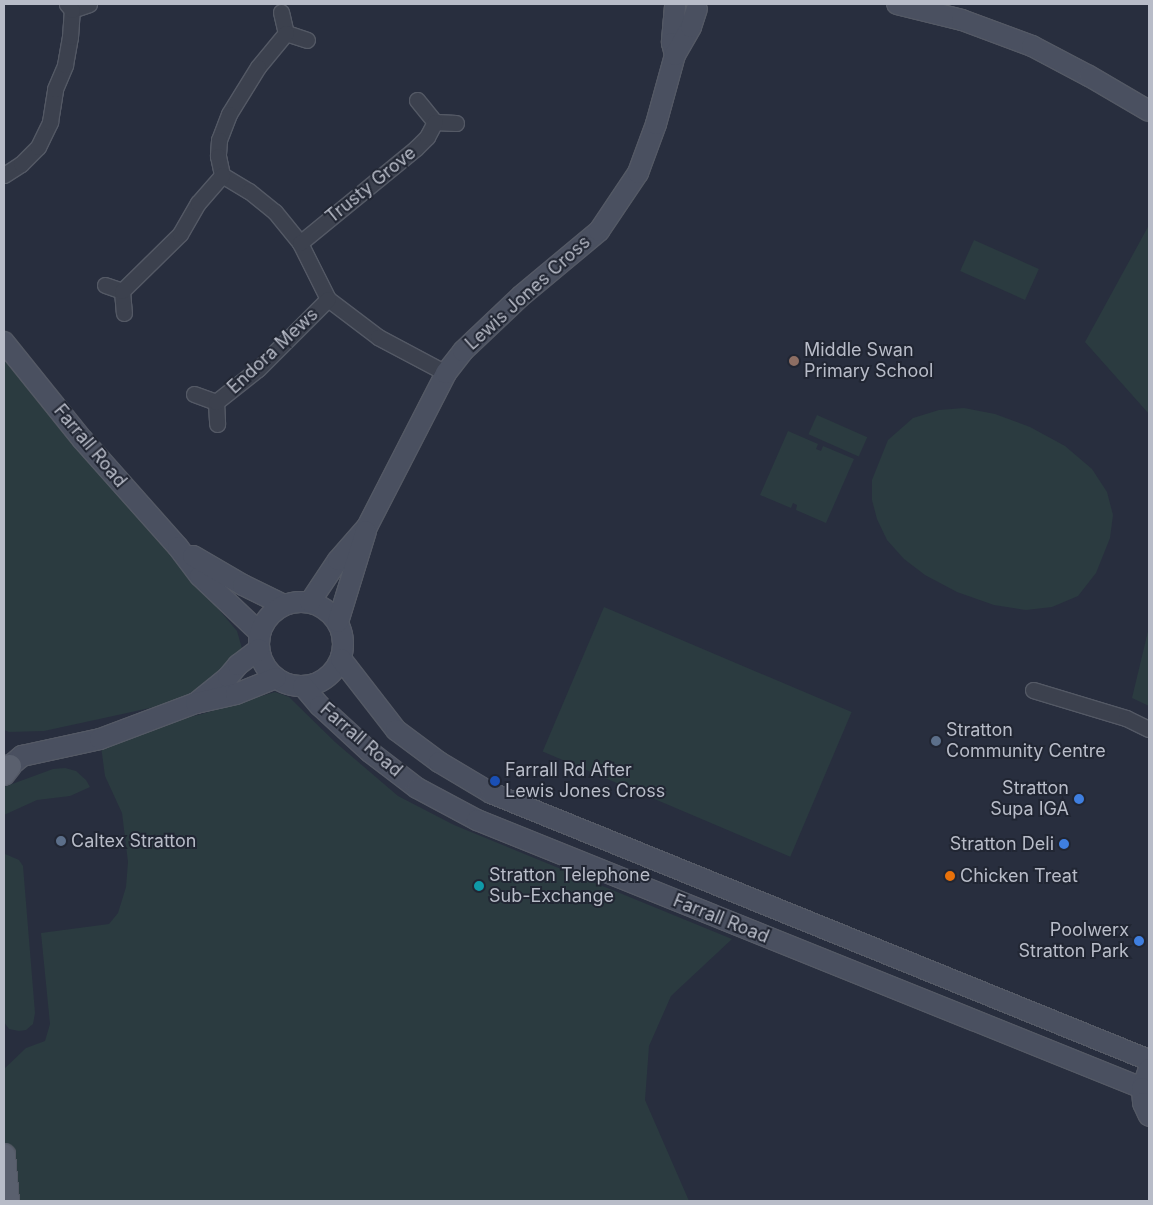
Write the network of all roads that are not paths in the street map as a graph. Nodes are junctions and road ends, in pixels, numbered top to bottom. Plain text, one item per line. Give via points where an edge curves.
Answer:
1 (89, 4) edge
2 (898, 4) edge
3 (674, 5) edge
4 (700, 6) edge
5 (70, 7) edge
6 (281, 12) dead end
7 (286, 33) junction
8 (307, 40) dead end
9 (675, 55) junction
10 (417, 100) dead end
11 (1149, 111) edge
12 (435, 122) junction
13 (456, 123) dead end
14 (4, 175) edge
15 (222, 175) junction
16 (300, 243) junction
17 (104, 285) dead end
18 (122, 291) junction
19 (328, 299) junction
20 (124, 313) dead end
21 (4, 342) edge
22 (446, 373) junction
23 (194, 394) dead end
24 (216, 402) junction
25 (217, 424) dead end
26 (367, 527) junction
27 (178, 547) junction
28 (310, 602) junction
29 (284, 604) junction
30 (338, 622) junction
31 (260, 641) junction
32 (341, 659) junction
33 (276, 678) junction
34 (303, 686) junction
35 (1033, 690) dead end
36 (196, 703) junction
37 (1149, 729) edge
38 (9, 764) edge
39 (1149, 1060) edge
40 (1149, 1069) edge
41 (1142, 1088) junction
42 (1149, 1116) edge
43 (4, 1155) edge
44 (8, 1201) edge

1 - 5 street
2 - 11 main road via 962,20 1032,46
3 - 4 main road via 685,10
3 - 9 main road, Lewis Jones Cross via 672,43
4 - 9 main road, Lewis Jones Cross
5 - 14 street via 65,66 56,89 50,122 38,147
6 - 7 street
7 - 8 street
7 - 15 street via 258,67 229,114 219,140
9 - 22 main road, Lewis Jones Cross via 655,129 638,173 599,231 521,296 463,351
10 - 12 street
12 - 13 street
12 - 16 street, Trusty Grove via 416,148
15 - 16 street via 275,212
15 - 18 street via 198,202 180,234
16 - 19 street
17 - 18 street
18 - 20 street
19 - 22 street via 378,337
19 - 24 street, Endora Mews via 258,369
21 - 27 main road, Farrall Road via 82,439
22 - 26 main road, Lewis Jones Cross
23 - 24 street, Endora Mews
24 - 25 street, Endora Mews
26 - 28 main road, Lewis Jones Cross via 338,560
26 - 30 main road, Lewis Jones Cross
27 - 29 main road, Farrall Road via 213,569
27 - 31 main road, Farrall Road
28 - 29 main road
28 - 30 main road via 331,612
29 - 31 main road via 266,621
30 - 32 main road via 344,646
31 - 33 main road, Farrall Road via 262,660
31 - 36 main road
32 - 34 main road, Farrall Road via 326,678
32 - 39 main road, Farrall Road via 396,730 439,762 491,793
33 - 34 main road via 294,686
33 - 36 main road via 236,694
34 - 41 main road, Farrall Road via 320,706 385,764 417,788 477,820
35 - 37 street via 1126,718
36 - 38 main road via 100,739
40 - 41 main road
41 - 42 main road via 1143,1103
43 - 44 main road

